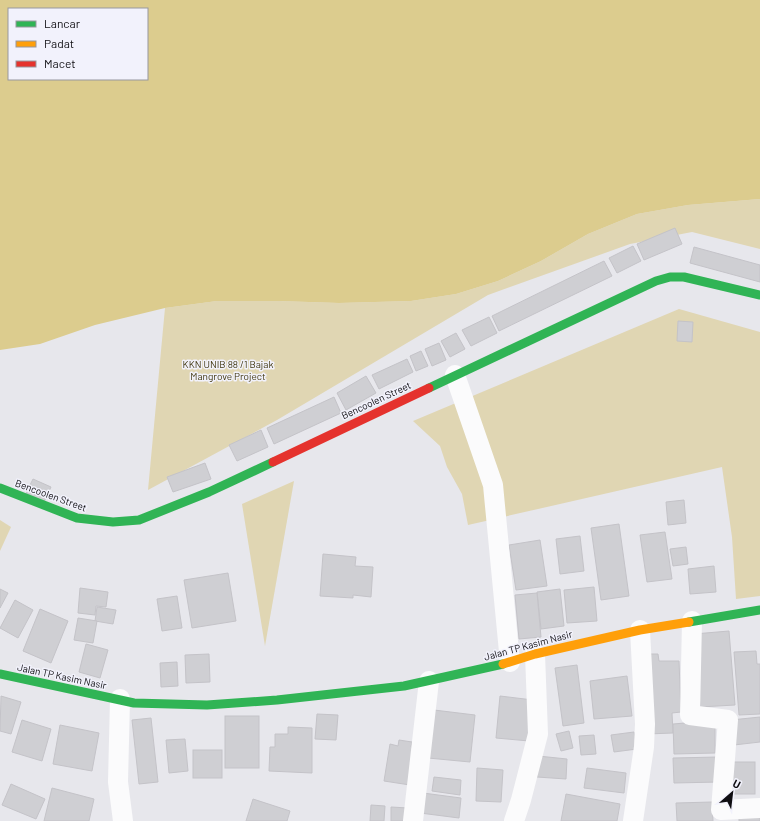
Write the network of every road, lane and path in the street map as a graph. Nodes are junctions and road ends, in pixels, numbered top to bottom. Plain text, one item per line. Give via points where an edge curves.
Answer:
1 (760, 295) edge
2 (455, 375) junction
3 (0, 488) edge
4 (760, 610) edge
5 (692, 621) junction
6 (640, 630) junction
7 (535, 654) junction
8 (510, 662) junction
9 (0, 674) edge
10 (429, 681) junction
11 (127, 701) junction
12 (760, 808) edge
13 (721, 816) edge
14 (123, 821) edge
15 (412, 821) edge
16 (514, 821) edge
17 (633, 821) edge

1 - 2 main road, Bencoolen Street via 690,278 665,278
2 - 3 main road, Bencoolen Street via 209,492 139,520 113,522 77,518
2 - 8 street via 492,485
4 - 5 main road, Jalan TP Kasim Nasir
5 - 6 main road, Jalan TP Kasim Nasir
5 - 13 street via 690,715 728,720
6 - 7 main road, Jalan TP Kasim Nasir
6 - 17 street via 645,724
7 - 8 main road, Jalan TP Kasim Nasir
7 - 16 street via 538,734
8 - 10 main road, Jalan TP Kasim Nasir
9 - 11 main road, Jalan TP Kasim Nasir
10 - 11 main road, Jalan TP Kasim Nasir via 277,700 207,705
10 - 15 street
11 - 14 street via 118,782
12 - 13 street

